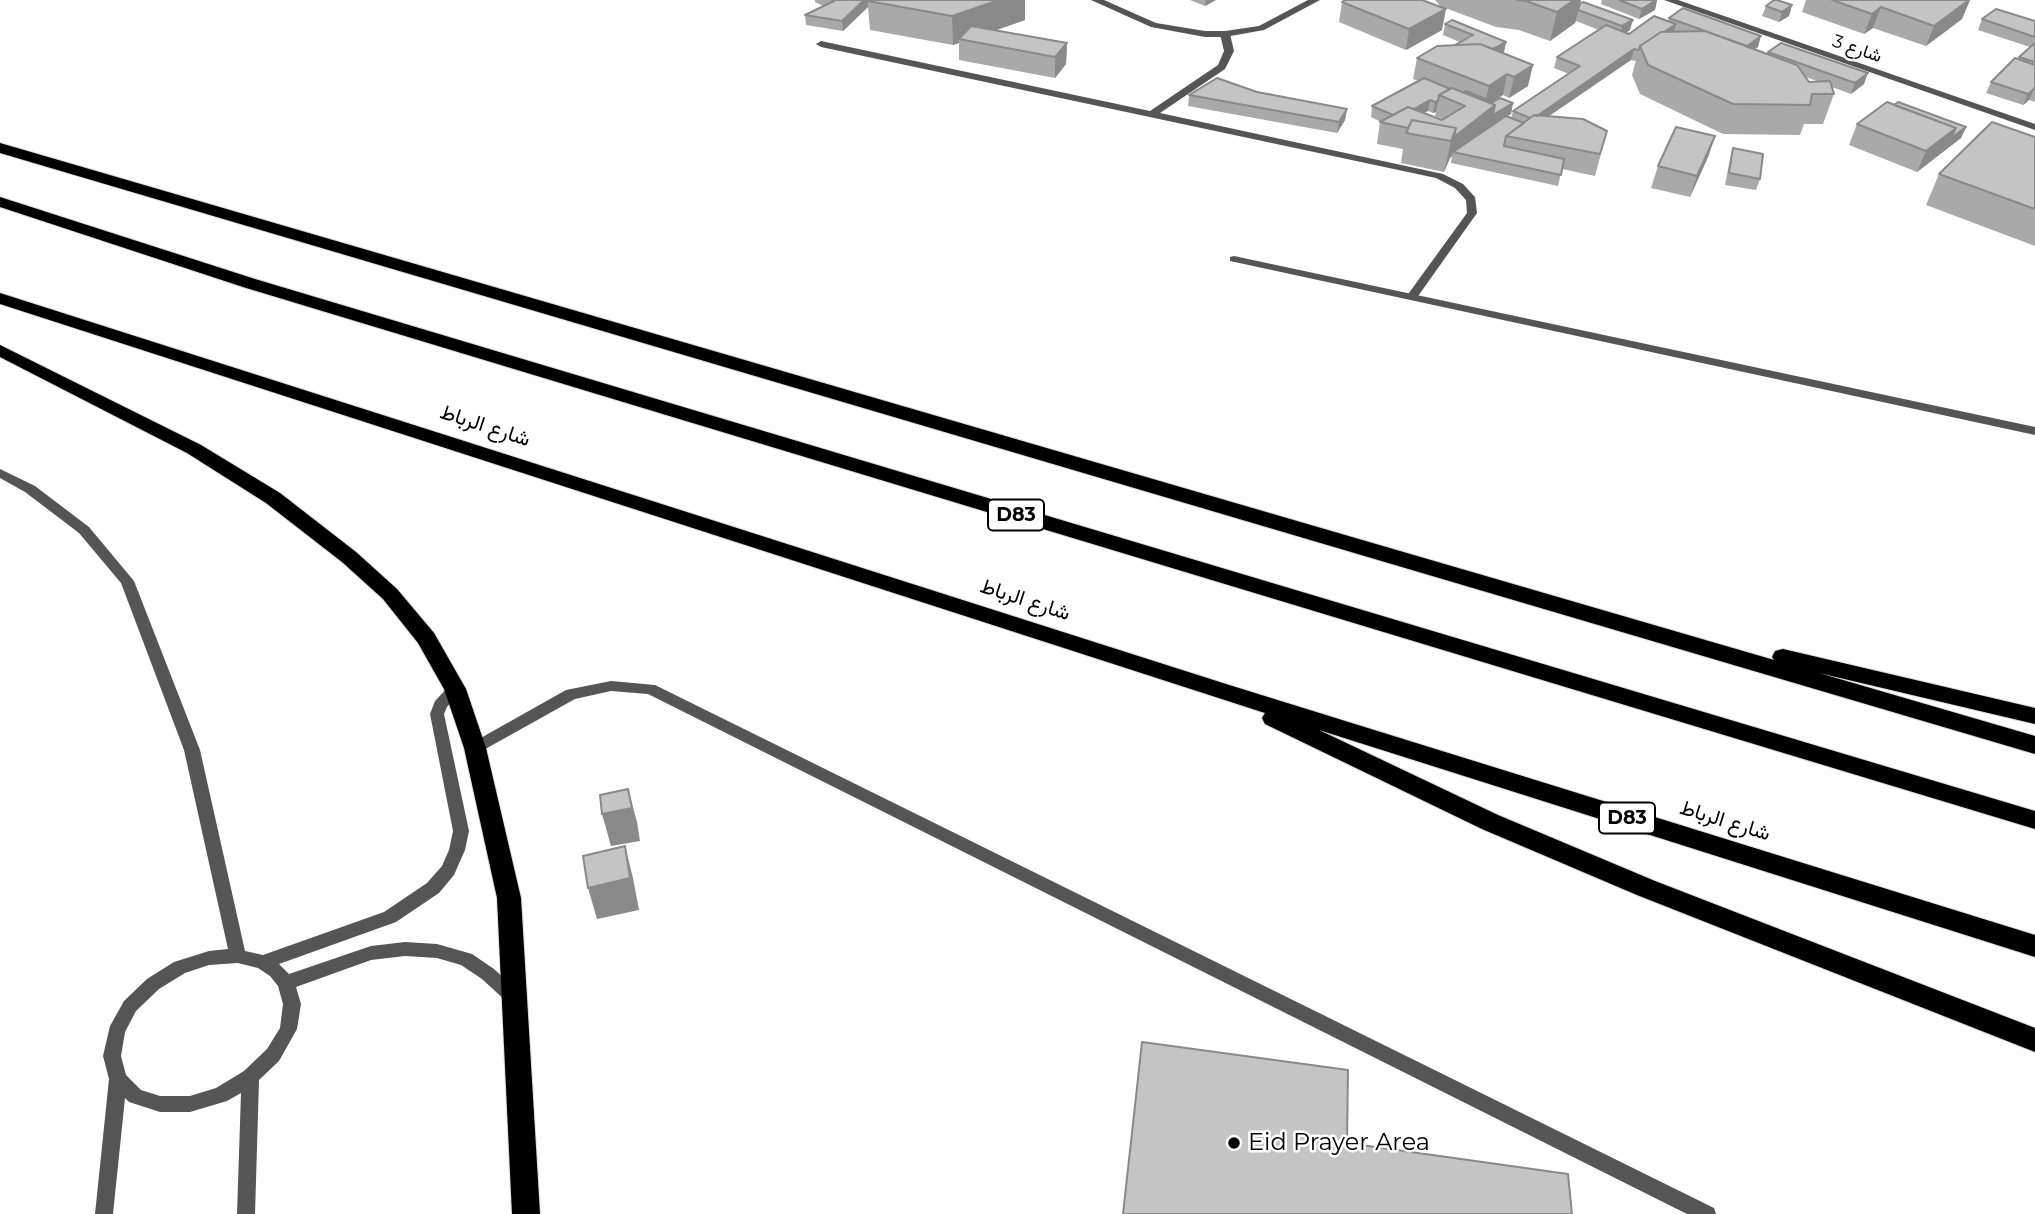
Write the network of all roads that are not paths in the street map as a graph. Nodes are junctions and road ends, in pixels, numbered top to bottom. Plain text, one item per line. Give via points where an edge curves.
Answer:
1 (1096, 0) edge
2 (1315, 0) edge
3 (1669, 0) edge
4 (1225, 34) junction
5 (821, 44) dead end
6 (1153, 114) junction
7 (2035, 127) edge
8 (0, 148) edge
9 (0, 202) edge
10 (1234, 260) dead end
11 (1412, 297) junction
12 (0, 298) edge
13 (0, 350) edge
14 (2035, 431) edge
15 (0, 473) edge
16 (1570, 607) junction
17 (455, 689) junction
18 (1218, 690) junction
19 (2035, 716) edge
20 (2035, 745) edge
21 (475, 748) junction
22 (2035, 820) edge
23 (2035, 946) edge
24 (238, 956) junction
25 (264, 962) junction
26 (286, 983) junction
27 (513, 997) junction
28 (2035, 1040) edge
29 (250, 1077) junction
30 (118, 1079) junction
31 (104, 1214) edge
32 (246, 1214) edge
33 (526, 1214) edge
34 (1707, 1214) edge

1 - 4 street via 1170,30
2 - 4 street via 1261,28
3 - 7 street, شارع 3
4 - 6 street via 1229,51 1222,67
5 - 6 street
6 - 11 street via 1426,173 1459,186 1471,199 1472,213
8 - 16 highway
9 - 22 highway, D83 via 249,283
10 - 11 street
11 - 14 street
12 - 18 highway, شارع الرباط / D83
13 - 17 highway via 194,449 273,498 390,594 426,638
15 - 24 street via 30,489 83,530 127,581 192,750
16 - 19 highway
16 - 20 highway
17 - 21 highway
17 - 25 street via 437,715 461,831 447,870 433,888 390,917
18 - 23 highway, شارع الرباط / D83
18 - 28 highway via 1490,822
21 - 27 highway via 509,898
21 - 34 street via 571,694 611,686 650,689
24 - 25 street
24 - 30 street via 180,967 153,984 131,1006 116,1031 112,1056
25 - 26 street
26 - 27 street via 371,953 426,950 466,959
26 - 29 street via 292,1004 288,1029 273,1055
27 - 33 highway
29 - 30 street via 221,1095 190,1104 160,1104 135,1096
29 - 32 street
30 - 31 street

